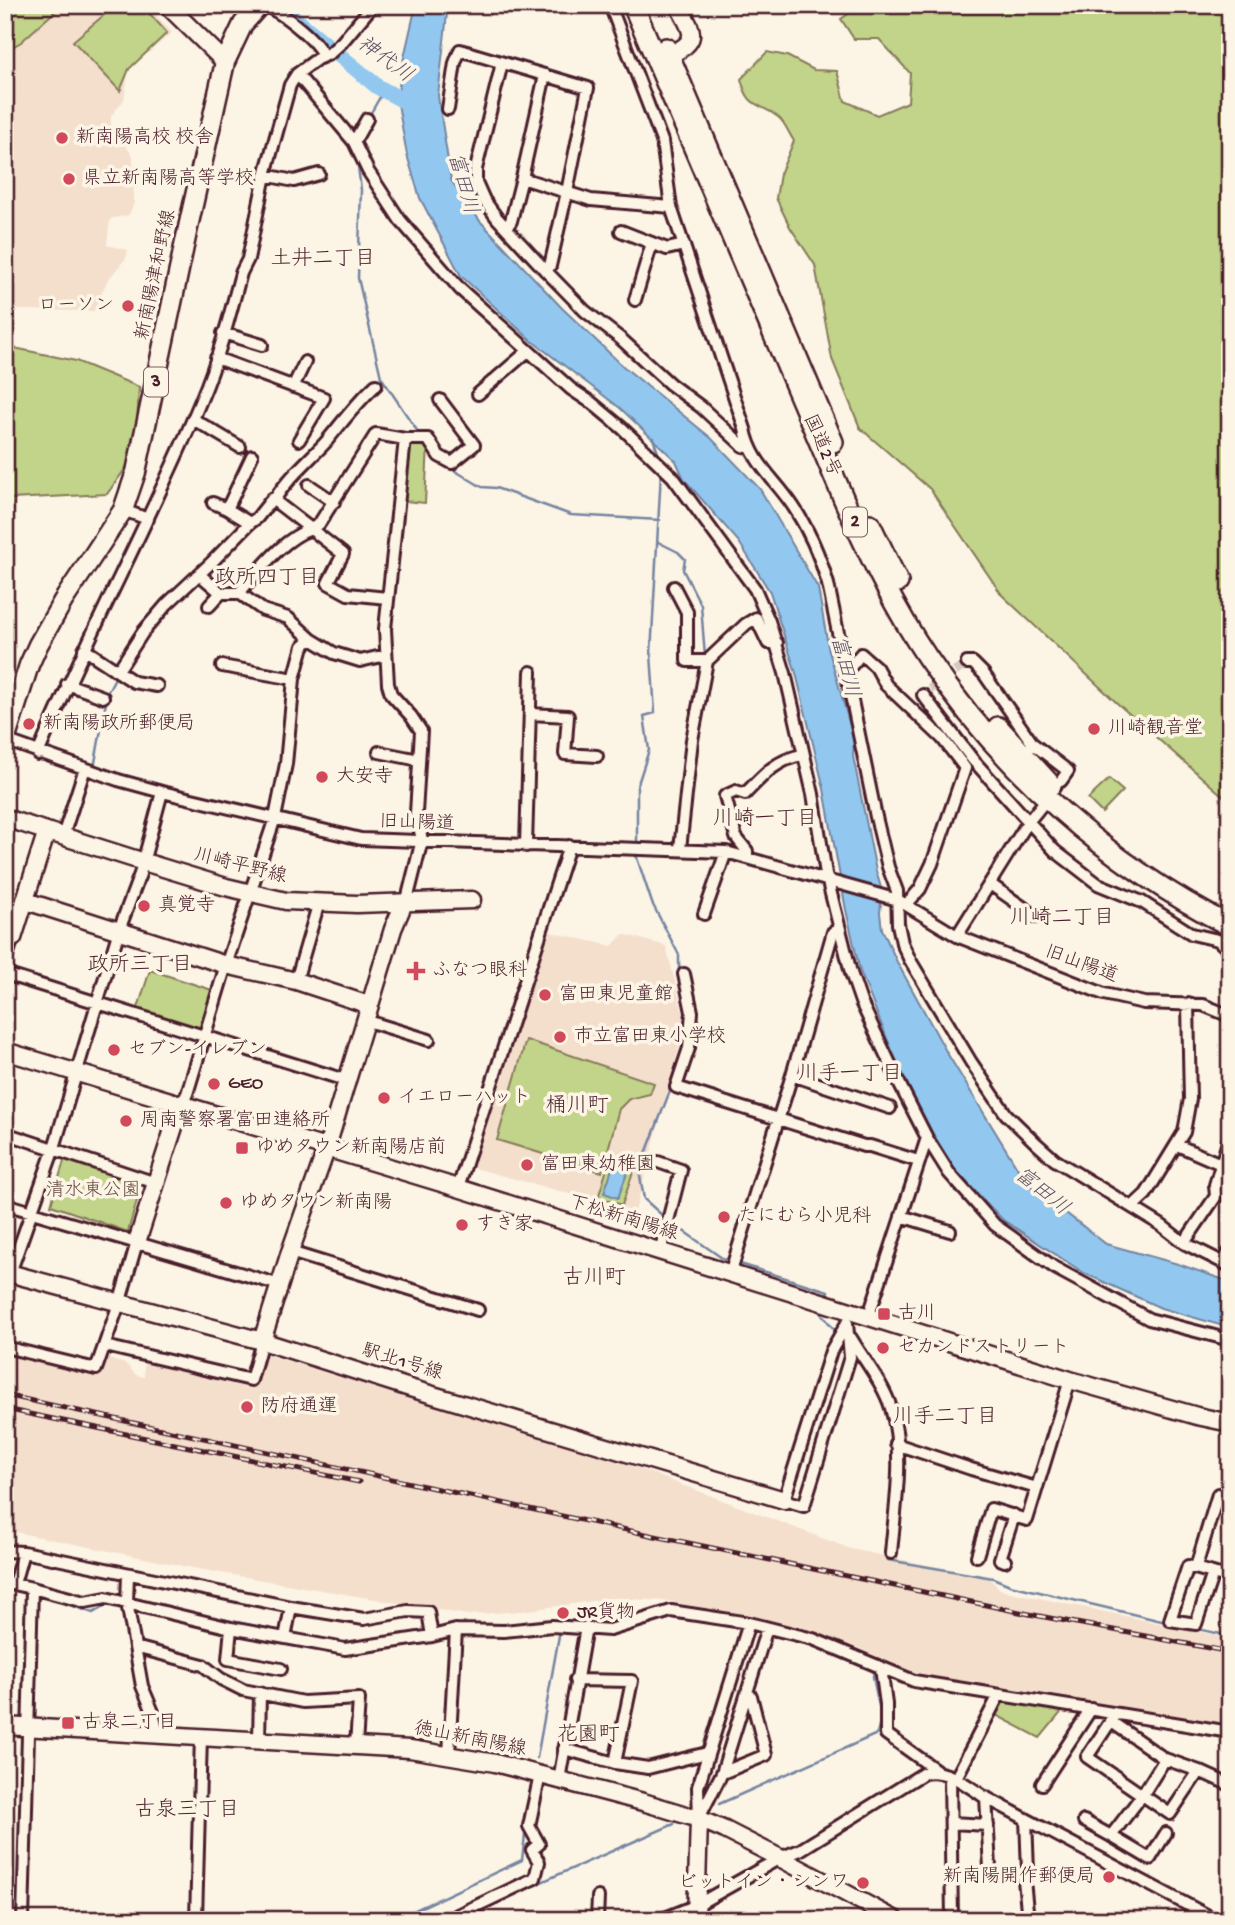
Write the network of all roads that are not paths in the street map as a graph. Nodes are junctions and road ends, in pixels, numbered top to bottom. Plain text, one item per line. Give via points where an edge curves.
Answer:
1 (167, 5) edge
2 (373, 5) edge
3 (647, 5) edge
4 (678, 5) edge
5 (258, 6) edge
6 (619, 7) edge
7 (326, 55) junction
8 (669, 55) junction
9 (225, 62) junction
10 (502, 63) junction
11 (297, 74) junction
12 (545, 75) junction
13 (449, 109) dead end
14 (367, 119) dead end
15 (354, 142) junction
16 (319, 174) dead end
17 (265, 175) junction
18 (522, 178) junction
19 (567, 192) junction
20 (671, 208) junction
21 (506, 228) junction
22 (621, 231) dead end
23 (652, 243) junction
24 (684, 245) junction
25 (546, 271) junction
26 (635, 300) dead end
27 (223, 333) junction
28 (262, 345) dead end
29 (528, 351) junction
30 (216, 358) junction
31 (305, 362) dead end
32 (376, 385) dead end
33 (293, 387) junction
34 (478, 394) dead end
35 (440, 400) dead end
36 (192, 419) junction
37 (405, 439) junction
38 (299, 440) dead end
39 (237, 442) dead end
40 (748, 447) junction
41 (253, 456) dead end
42 (309, 485) dead end
43 (274, 500) junction
44 (334, 502) junction
45 (213, 503) dead end
46 (227, 509) junction
47 (123, 510) junction
48 (148, 519) junction
49 (250, 523) junction
50 (311, 529) junction
51 (199, 574) junction
52 (674, 587) dead end
53 (222, 593) junction
54 (239, 593) junction
55 (387, 598) junction
56 (209, 606) dead end
57 (310, 639) junction
58 (777, 642) junction
59 (84, 649) junction
60 (386, 655) junction
61 (707, 661) junction
62 (967, 663) dead end
63 (222, 666) dead end
64 (845, 667) junction
65 (115, 670) junction
66 (531, 672) dead end
67 (294, 680) junction
68 (67, 684) junction
69 (157, 686) dead end
70 (103, 697) dead end
71 (911, 709) junction
72 (530, 714) junction
73 (5, 741) edge
74 (1028, 750) junction
75 (379, 752) dead end
76 (38, 754) junction
77 (802, 755) junction
78 (597, 756) dead end
79 (419, 761) junction
80 (85, 768) junction
81 (1061, 781) dead end
82 (162, 792) junction
83 (1041, 806) dead end
84 (5, 818) edge
85 (275, 818) junction
86 (1028, 822) junction
87 (56, 834) junction
88 (422, 840) junction
89 (526, 846) junction
90 (569, 846) junction
91 (680, 849) junction
92 (726, 852) junction
93 (747, 857) junction
94 (144, 862) junction
95 (833, 881) junction
96 (990, 884) junction
97 (250, 893) junction
98 (472, 900) dead end
99 (26, 901) junction
100 (899, 901) junction
101 (319, 902) junction
102 (404, 903) junction
103 (1230, 911) edge
104 (704, 914) dead end
105 (1037, 917) dead end
106 (1230, 926) edge
107 (840, 929) junction
108 (119, 930) junction
109 (9, 936) edge
110 (957, 936) junction
111 (1230, 951) edge
112 (5, 962) edge
113 (226, 965) junction
114 (5, 974) edge
115 (684, 974) dead end
116 (296, 981) junction
117 (97, 1004) junction
118 (1188, 1004) junction
119 (367, 1013) junction
120 (1230, 1016) edge
121 (204, 1037) junction
122 (429, 1040) dead end
123 (5, 1051) edge
124 (76, 1072) junction
125 (792, 1075) junction
126 (345, 1080) junction
127 (181, 1105) junction
128 (890, 1108) dead end
129 (778, 1118) junction
130 (5, 1133) edge
131 (1230, 1135) edge
132 (927, 1138) junction
133 (1177, 1145) junction
134 (54, 1148) junction
135 (326, 1150) junction
136 (918, 1161) junction
137 (659, 1162) dead end
138 (1225, 1166) edge
139 (156, 1183) junction
140 (458, 1188) junction
141 (5, 1204) edge
142 (1132, 1207) junction
143 (30, 1211) junction
144 (901, 1216) junction
145 (950, 1231) dead end
146 (137, 1242) junction
147 (1184, 1243) junction
148 (1230, 1251) edge
149 (290, 1252) junction
150 (660, 1252) junction
151 (1226, 1264) edge
152 (8, 1272) edge
153 (730, 1274) junction
154 (280, 1285) junction
155 (120, 1301) junction
156 (478, 1310) dead end
157 (868, 1318) junction
158 (849, 1323) junction
159 (1230, 1340) edge
160 (262, 1341) junction
161 (105, 1346) junction
162 (5, 1347) edge
163 (1070, 1380) junction
164 (1230, 1423) edge
165 (896, 1444) junction
166 (1037, 1488) junction
167 (1230, 1497) edge
168 (784, 1500) junction
169 (1014, 1516) junction
170 (5, 1551) edge
171 (23, 1552) junction
172 (891, 1553) dead end
173 (977, 1556) dead end
174 (1005, 1561) dead end
175 (1196, 1567) junction
176 (1213, 1573) junction
177 (128, 1574) junction
178 (1230, 1578) edge
179 (9, 1585) edge
180 (32, 1588) junction
181 (127, 1602) junction
182 (291, 1608) junction
183 (749, 1623) junction
184 (586, 1627) junction
185 (231, 1628) junction
186 (767, 1628) junction
187 (456, 1630) junction
188 (432, 1636) junction
189 (285, 1638) junction
190 (135, 1647) junction
191 (881, 1668) junction
192 (281, 1670) dead end
193 (575, 1680) junction
194 (260, 1693) junction
195 (747, 1693) junction
196 (999, 1695) junction
197 (1091, 1709) junction
198 (1113, 1717) junction
199 (5, 1726) edge
200 (28, 1727) junction
201 (1230, 1732) edge
202 (158, 1734) junction
203 (201, 1736) junction
204 (259, 1740) junction
205 (356, 1746) junction
206 (564, 1749) junction
207 (707, 1753) junction
208 (449, 1754) junction
209 (1165, 1759) junction
210 (615, 1763) junction
211 (936, 1770) junction
212 (1199, 1771) junction
213 (722, 1773) junction
214 (540, 1775) junction
215 (953, 1777) junction
216 (559, 1780) junction
217 (1042, 1784) dead end
218 (1230, 1785) edge
219 (1143, 1794) junction
220 (986, 1797) junction
221 (699, 1819) junction
222 (1026, 1819) junction
223 (1084, 1821) dead end
224 (951, 1824) junction
225 (988, 1825) junction
226 (1166, 1833) dead end
227 (1111, 1836) junction
228 (1134, 1849) junction
229 (780, 1858) junction
230 (990, 1868) dead end
231 (1123, 1869) junction
232 (598, 1897) dead end
233 (695, 1913) edge
234 (23, 1920) edge
235 (196, 1920) edge
236 (447, 1920) edge
237 (597, 1920) edge
238 (660, 1920) edge
239 (897, 1920) edge
240 (952, 1920) edge
241 (1028, 1920) edge
242 (1216, 1920) edge

1 - 9 street
2 - 7 street
3 - 8 highway, 国道2号 / 2
4 - 8 street via 692,37
5 - 7 street via 270,8 297,27
5 - 9 main road, 新南陽津和野線 / 3 via 243,24
6 - 20 street via 662,141
6 - 106 highway, 国道2号 / 2 via 870,557 927,657 1013,766 1060,811 1147,878
7 - 11 street
8 - 74 highway, 国道2号 / 2 via 856,496 906,597 974,700
9 - 47 main road, 新南陽津和野線 / 3 via 146,430
10 - 12 street
10 - 13 street via 460,50
10 - 21 street via 476,182
11 - 15 street
11 - 17 street via 284,102
12 - 18 street
12 - 19 street via 588,88
14 - 15 street
15 - 29 street via 400,220 460,289
16 - 17 street via 294,181
17 - 27 street via 248,259
18 - 19 street
18 - 21 street
19 - 20 street via 591,200
19 - 25 street
20 - 24 street
21 - 25 street
22 - 23 street
23 - 24 street via 667,249
23 - 26 street
24 - 40 street
25 - 40 street via 585,311
27 - 28 street
27 - 30 street
29 - 34 street
29 - 58 street via 622,428 673,477 755,589
30 - 33 street
30 - 36 street
31 - 33 street
32 - 43 street via 286,481
33 - 38 street via 324,398
35 - 37 street via 474,445 452,463 439,456 428,439
36 - 39 street
36 - 48 street
37 - 44 street via 376,434
37 - 55 street
40 - 64 street via 794,507 820,558
41 - 46 street
42 - 44 street
43 - 49 street
43 - 50 street
44 - 50 street
45 - 46 street
46 - 49 street
47 - 48 street
47 - 73 main road, 新南陽津和野線 / 3 via 37,645
48 - 59 street
49 - 51 street
50 - 54 street via 299,533
50 - 55 street via 343,554 328,583 348,594
51 - 53 street
51 - 65 street via 167,604
52 - 61 street via 687,612 687,662
53 - 54 street
53 - 56 street
54 - 57 street via 263,610 288,618
55 - 60 street
57 - 60 street via 360,661
57 - 67 street via 303,646
58 - 61 street via 768,643 756,618
58 - 77 street
59 - 65 street
59 - 68 street
60 - 79 street via 391,694 421,731
61 - 91 street via 692,740
62 - 74 street via 984,674
63 - 67 street
64 - 71 street via 861,654
64 - 100 street via 876,817
65 - 69 street via 134,682
66 - 72 street
67 - 85 street via 286,764
68 - 70 street
68 - 76 street
71 - 86 street via 927,692 973,761
71 - 100 street via 965,768 920,889
72 - 78 street via 568,716 565,754
72 - 89 street
73 - 76 street, 旧山陽道
74 - 81 street via 1068,771
74 - 103 highway, 国道2号 / 2 via 1067,800 1109,836
75 - 79 street
76 - 80 street, 旧山陽道
77 - 93 street via 767,769 745,794 736,791 725,796 736,837
77 - 95 street
79 - 88 street via 416,813
80 - 82 street, 旧山陽道
80 - 87 street
82 - 85 street, 旧山陽道
82 - 94 street
83 - 86 street
84 - 87 street, 川崎平野線
85 - 88 street, 旧山陽道 via 361,839
85 - 97 street
86 - 96 street
86 - 111 street via 1055,851 1098,884 1142,902 1192,934 1218,940
87 - 94 street, 川崎平野線
87 - 99 street via 44,840
88 - 89 street, 旧山陽道
88 - 102 street
89 - 90 street, 旧山陽道
90 - 91 street, 旧山陽道
90 - 140 street
91 - 92 street, 旧山陽道
92 - 93 street, 旧山陽道
92 - 104 street
93 - 95 street, 旧山陽道
94 - 97 street, 川崎平野線
94 - 108 street
95 - 100 street, 旧山陽道
95 - 107 street
96 - 105 street
96 - 110 street
97 - 101 street, 川崎平野線
97 - 113 street
98 - 102 street, 川崎平野線
99 - 108 street
99 - 109 street
100 - 110 street, 旧山陽道
100 - 142 street via 898,924 910,960 1006,1114 1055,1160
101 - 102 street, 川崎平野線
101 - 116 street
102 - 119 street
107 - 125 street via 833,932
107 - 132 street via 861,1002
108 - 113 street
108 - 117 street
109 - 112 street
110 - 118 street, 旧山陽道 via 1125,1000
113 - 116 street
113 - 121 street
114 - 117 street
115 - 129 street via 692,1012 689,1048 676,1087
116 - 119 street
117 - 121 street
117 - 124 street
118 - 120 street, 旧山陽道
118 - 133 street via 1190,1099
119 - 122 street
119 - 126 street
121 - 126 street
121 - 127 street
123 - 124 street, 下松新南陽線
124 - 127 street, 下松新南陽線
124 - 134 street
125 - 128 street
125 - 129 street
126 - 135 street
127 - 135 street, 下松新南陽線
127 - 139 street
129 - 136 street
129 - 153 street
130 - 134 street
131 - 138 street
132 - 136 street
132 - 159 street via 949,1173 995,1224 1055,1268 1149,1319
133 - 138 street
133 - 142 street via 1146,1194
134 - 139 street
134 - 143 street
135 - 140 street, 下松新南陽線
135 - 149 street
136 - 144 street
137 - 150 street via 681,1170
138 - 147 street via 1215,1185 1216,1196
139 - 146 street
140 - 150 street, 下松新南陽線
141 - 143 street
142 - 147 street
143 - 146 street
143 - 152 street
144 - 145 street
144 - 157 street
146 - 154 street
146 - 155 street
147 - 151 street
148 - 151 street
149 - 154 street
149 - 156 street
150 - 153 street, 下松新南陽線
152 - 155 street, 駅北1号線
153 - 158 street, 下松新南陽線
154 - 160 street
155 - 160 street, 駅北1号線
155 - 161 street
157 - 158 street, 下松新南陽線
157 - 163 street, 下松新南陽線
158 - 165 street via 891,1409
158 - 168 street via 831,1351
158 - 168 street via 850,1357 804,1506
160 - 161 street via 251,1380
160 - 168 street, 駅北1号線
161 - 162 street via 96,1369
163 - 164 street, 下松新南陽線
163 - 166 street
165 - 166 street
165 - 172 street via 898,1480
166 - 169 street via 1027,1520
167 - 175 street via 1218,1494
169 - 173 street via 991,1509
169 - 174 street via 1000,1559
170 - 171 street
171 - 177 street
171 - 179 street
175 - 176 street
175 - 176 street via 1188,1566 1170,1620 1196,1624
176 - 178 street
177 - 181 street
177 - 182 street
179 - 180 street
180 - 181 street via 85,1602 106,1598
180 - 200 street
181 - 185 street
181 - 190 street
182 - 188 street via 364,1619 428,1612
182 - 189 street
183 - 184 street via 671,1611 610,1630
183 - 186 street
183 - 207 street
184 - 187 street
184 - 193 street
185 - 189 street
185 - 192 street via 228,1659
186 - 191 street via 813,1639
186 - 195 street
187 - 188 street
187 - 208 street
188 - 189 street via 345,1650
190 - 194 street via 203,1665 220,1679
190 - 202 street
191 - 196 street via 914,1681
191 - 211 street via 886,1734
193 - 206 street
193 - 210 street via 632,1681
194 - 204 street
194 - 205 street via 303,1702 359,1699
195 - 213 street
195 - 213 street via 766,1755
196 - 197 street
196 - 215 street
197 - 198 street
197 - 217 street
198 - 201 street
198 - 209 street
198 - 219 street via 1087,1757
199 - 200 street, 徳山新南陽線
200 - 202 street, 徳山新南陽線
200 - 234 street
202 - 203 street, 徳山新南陽線
203 - 204 street, 徳山新南陽線
203 - 235 street
204 - 205 street, 徳山新南陽線
205 - 208 street, 徳山新南陽線
206 - 210 street
206 - 216 street
207 - 210 street via 648,1768
207 - 221 street via 698,1787
208 - 214 street, 徳山新南陽線
209 - 212 street
209 - 219 street
211 - 215 street
211 - 229 street
212 - 218 street
212 - 219 street via 1170,1814
213 - 221 street
214 - 216 street, 徳山新南陽線
214 - 236 street via 529,1826 539,1844 532,1850 539,1863 535,1878
215 - 220 street
215 - 224 street
216 - 221 street, 徳山新南陽線
219 - 227 street
220 - 222 street
220 - 225 street
221 - 229 street, 徳山新南陽線
221 - 233 street
222 - 231 street
222 - 241 street
223 - 227 street
224 - 225 street
224 - 240 street
225 - 230 street
226 - 228 street via 1150,1859
227 - 228 street
228 - 231 street
229 - 233 street
229 - 239 street, 徳山新南陽線
231 - 242 street
232 - 237 street
233 - 238 street

